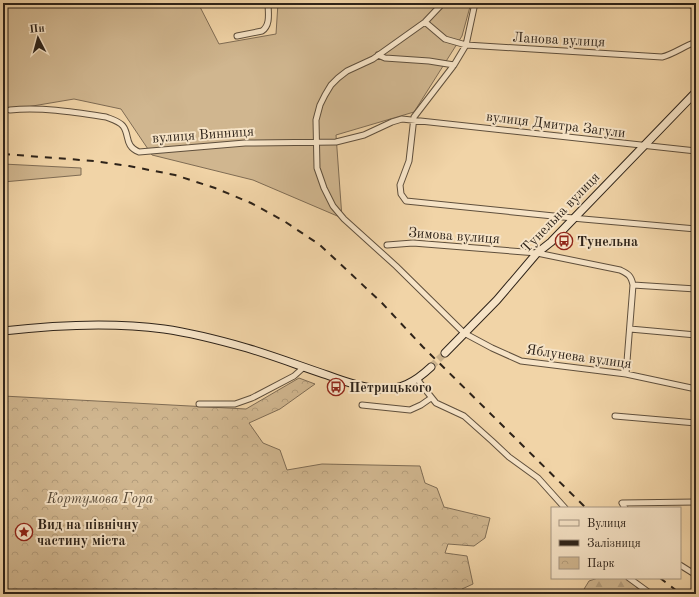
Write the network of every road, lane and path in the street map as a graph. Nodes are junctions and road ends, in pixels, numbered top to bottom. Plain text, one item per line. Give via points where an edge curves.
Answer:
1 (268, 3) edge
2 (443, 3) edge
3 (475, 3) edge
4 (686, 3) edge
5 (696, 7) edge
6 (424, 22) junction
7 (237, 36) dead end
8 (696, 42) edge
9 (466, 45) junction
10 (378, 55) junction
11 (454, 65) junction
12 (696, 92) edge
13 (10, 110) dead end
14 (414, 119) junction
15 (316, 141) junction
16 (644, 146) junction
17 (696, 151) edge
18 (574, 218) junction
19 (696, 228) edge
20 (387, 245) dead end
21 (537, 253) junction
22 (633, 285) junction
23 (696, 290) edge
24 (630, 328) junction
25 (3, 331) edge
26 (464, 333) junction
27 (696, 335) edge
28 (446, 353) tunnel mouth
29 (304, 367) junction
30 (431, 367) tunnel mouth
31 (626, 374) junction
32 (418, 379) junction
33 (696, 389) edge
34 (431, 398) junction
35 (199, 404) dead end
36 (362, 405) dead end
37 (615, 416) dead end
38 (696, 423) edge
39 (696, 502) edge
40 (623, 505) edge
41 (564, 507) edge
42 (681, 566) edge
43 (696, 575) edge
44 (630, 579) edge
45 (651, 594) edge

1 - 7 street via 268,25 264,30
2 - 6 street, Яблунева вулиця
3 - 9 street
4 - 5 street
6 - 9 street, Ланова вулиця via 445,39
6 - 10 street, Яблунева вулиця
8 - 9 street, Ланова вулиця via 662,57
9 - 11 street
10 - 11 street via 385,58
10 - 15 street, Яблунева вулиця via 347,71 331,85 318,112
11 - 14 street
12 - 16 main road, Тунельна вулиця
13 - 15 street, вулиця Винниця via 48,109 106,117 123,126 129,145 139,152 244,143
14 - 15 street, вулиця Винниця via 398,120 364,135 344,140
14 - 16 street, вулиця Дмитра Загули
14 - 18 street via 409,161 400,185 402,197 406,201
15 - 26 street, Яблунева вулиця via 317,168 333,206
16 - 17 street, вулиця Дмитра Загули
16 - 18 main road, Тунельна вулиця
18 - 19 street
18 - 21 main road, Тунельна вулиця
20 - 21 street, Зимова вулиця via 413,243
21 - 22 street, Зимова вулиця via 620,270 629,274
21 - 26 main road, Тунельна вулиця via 497,300
22 - 23 street
22 - 24 street
24 - 27 street
24 - 31 street
25 - 29 main road via 78,326 163,329 247,348
26 - 28 main road, Тунельна вулиця
26 - 31 street, Яблунева вулиця via 521,361
29 - 32 main road via 376,388 398,387
29 - 35 street via 294,376 235,404
30 - 32 main road
31 - 33 street, Яблунева вулиця
32 - 34 street
34 - 36 street via 410,410
34 - 41 street via 464,416 509,457 538,478
37 - 38 street
39 - 40 street
42 - 43 street
44 - 45 street

